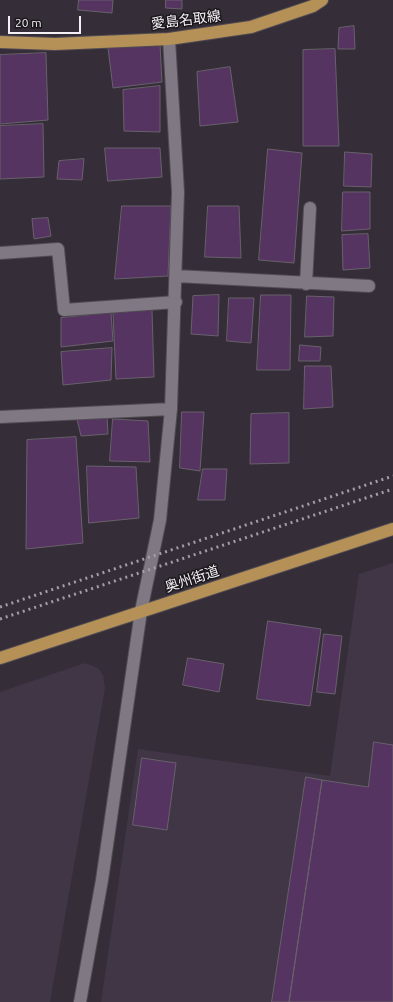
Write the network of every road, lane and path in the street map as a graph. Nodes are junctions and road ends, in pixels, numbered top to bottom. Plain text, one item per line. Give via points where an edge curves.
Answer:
1 (322, 0) edge
2 (169, 39) junction
3 (0, 42) edge
4 (310, 208) dead end
5 (0, 253) edge
6 (176, 276) junction
7 (306, 284) junction
8 (369, 286) dead end
9 (176, 302) junction
10 (171, 409) junction
11 (0, 417) edge
12 (393, 529) edge
13 (142, 611) junction
14 (0, 658) edge
15 (80, 1002) edge

1 - 2 main road, 愛島名取線 via 313,6 251,27
2 - 3 main road, 愛島名取線 via 55,44
2 - 6 street via 178,192
4 - 7 street
5 - 9 street via 58,249 64,310
6 - 7 street
6 - 9 street
7 - 8 street
9 - 10 street
10 - 11 street
10 - 13 street via 160,520
12 - 13 main road, 奥州街道
13 - 14 main road, 奥州街道
13 - 15 street via 102,880

